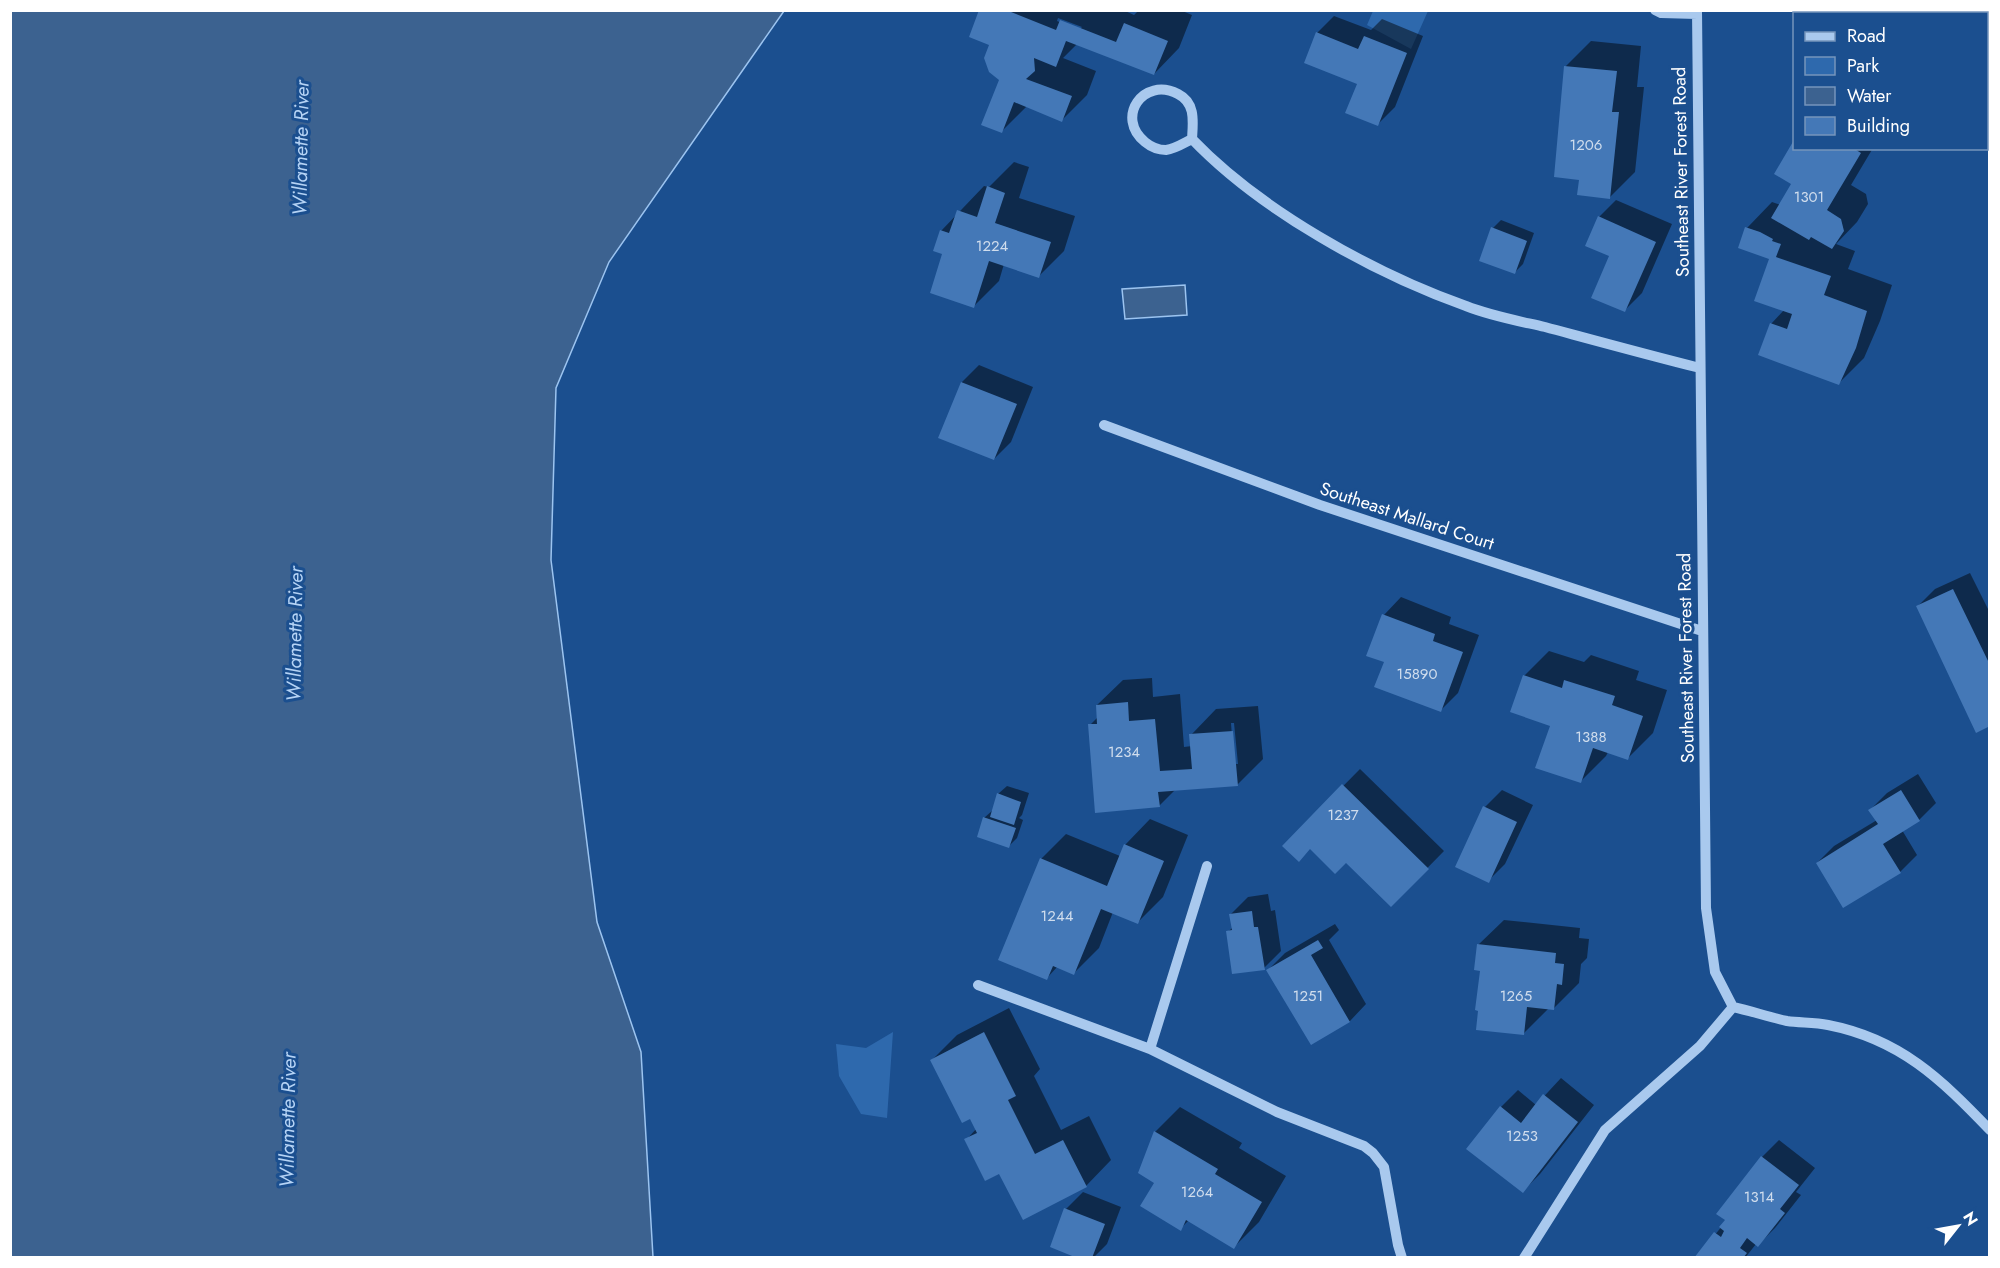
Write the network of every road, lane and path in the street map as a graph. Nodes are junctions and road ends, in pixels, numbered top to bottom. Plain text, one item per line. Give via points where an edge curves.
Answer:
1 (1654, 10) edge
2 (1696, 12) edge
3 (1192, 139) junction
4 (1700, 368) junction
5 (1104, 425) dead end
6 (1702, 631) junction
7 (1207, 866) dead end
8 (978, 985) dead end
9 (1733, 1007) junction
10 (1150, 1049) junction
11 (1989, 1130) edge
12 (1402, 1257) edge
13 (1524, 1257) edge

1 - 2 street
2 - 4 street, Southeast River Forest Road
3 - 3 street via 1192,108 1183,96 1167,88 1154,89 1140,98 1132,111 1139,137 1152,147 1166,150
3 - 4 street via 1214,162 1263,200 1390,275 1468,307
4 - 6 street, Southeast River Forest Road
5 - 6 street, Southeast Mallard Court via 1320,505
6 - 9 street, Southeast River Forest Road via 1706,908 1715,972
7 - 10 street
8 - 10 street
9 - 11 street via 1871,1037 1908,1056 1938,1078
9 - 13 street via 1700,1046 1605,1130
10 - 12 street via 1277,1112 1373,1153 1384,1167

